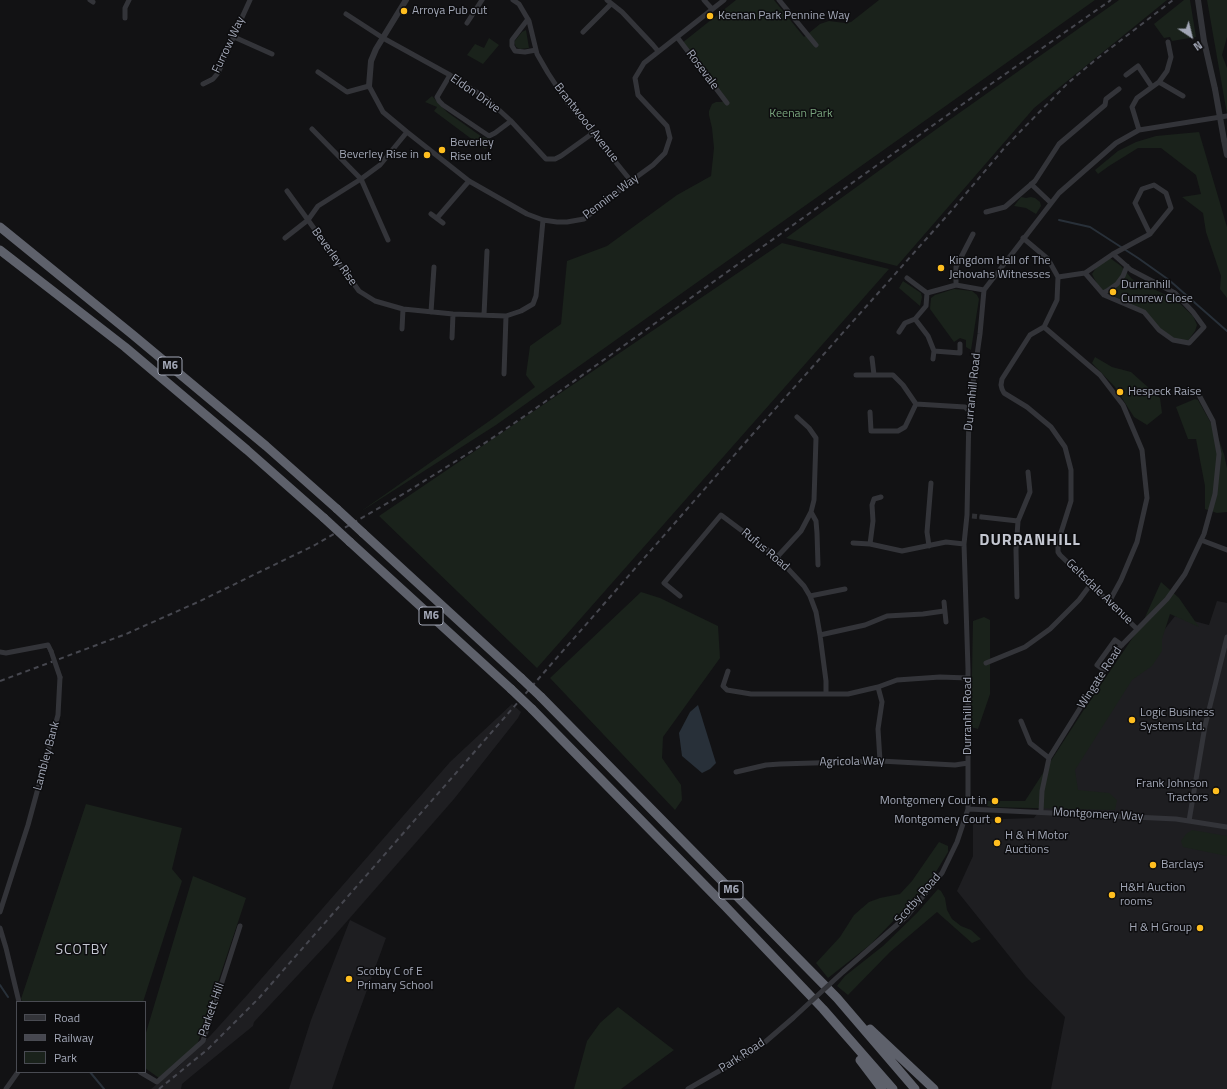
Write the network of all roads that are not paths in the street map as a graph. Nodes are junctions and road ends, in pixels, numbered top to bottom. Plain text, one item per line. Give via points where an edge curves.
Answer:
1 (128, 0) edge
2 (250, 0) edge
3 (406, 0) edge
4 (482, 0) edge
5 (513, 0) edge
6 (607, 0) edge
7 (704, 0) edge
8 (724, 0) edge
9 (779, 0) edge
10 (1198, 0) edge
11 (611, 4) junction
12 (712, 9) junction
13 (346, 14) dead end
14 (125, 18) dead end
15 (528, 19) junction
16 (467, 23) dead end
17 (583, 32) dead end
18 (234, 37) junction
19 (677, 37) junction
20 (382, 38) junction
21 (1168, 42) dead end
22 (816, 45) dead end
23 (536, 50) junction
24 (658, 51) junction
25 (272, 54) dead end
26 (318, 72) dead end
27 (450, 75) junction
28 (1126, 75) dead end
29 (1159, 82) junction
30 (203, 84) dead end
31 (369, 86) junction
32 (1152, 87) junction
33 (1119, 89) dead end
34 (1183, 96) dead end
35 (727, 103) dead end
36 (1227, 116) edge
37 (511, 120) junction
38 (312, 129) dead end
39 (1139, 130) junction
40 (406, 132) junction
41 (593, 133) junction
42 (1227, 155) edge
43 (361, 179) junction
44 (469, 181) junction
45 (631, 181) junction
46 (1031, 184) junction
47 (287, 191) dead end
48 (1051, 203) junction
49 (986, 212) dead end
50 (432, 214) dead end
51 (437, 218) junction
52 (308, 220) junction
53 (543, 220) junction
54 (443, 223) dead end
55 (0, 227) edge
56 (973, 234) dead end
57 (1150, 234) junction
58 (285, 238) dead end
59 (1023, 238) junction
60 (388, 240) dead end
61 (0, 250) edge
62 (487, 251) dead end
63 (1113, 254) junction
64 (1127, 266) junction
65 (434, 267) dead end
66 (1085, 273) junction
67 (1058, 277) junction
68 (907, 278) dead end
69 (956, 285) junction
70 (984, 290) junction
71 (927, 293) junction
72 (1103, 293) junction
73 (403, 309) junction
74 (431, 312) junction
75 (454, 314) junction
76 (484, 315) junction
77 (506, 316) junction
78 (915, 319) junction
79 (1044, 327) junction
80 (402, 329) dead end
81 (899, 332) dead end
82 (452, 338) dead end
83 (960, 344) dead end
84 (934, 352) junction
85 (872, 358) dead end
86 (933, 359) dead end
87 (504, 374) dead end
88 (856, 375) dead end
89 (874, 375) junction
90 (1199, 395) dead end
91 (916, 404) junction
92 (969, 411) junction
93 (870, 412) dead end
94 (797, 417) dead end
95 (1028, 472) dead end
96 (931, 483) dead end
97 (881, 497) dead end
98 (811, 512) junction
99 (982, 516) tunnel mouth
100 (1018, 521) junction
101 (1201, 540) junction
102 (853, 543) dead end
103 (870, 544) junction
104 (964, 544) junction
105 (929, 546) junction
106 (1227, 550) edge
107 (777, 557) junction
108 (818, 565) dead end
109 (1091, 584) junction
110 (845, 589) dead end
111 (680, 596) dead end
112 (810, 596) junction
113 (1017, 596) dead end
114 (944, 602) dead end
115 (1109, 602) junction
116 (944, 611) junction
117 (946, 622) dead end
118 (1137, 629) junction
119 (820, 635) junction
120 (1227, 637) edge
121 (1122, 645) junction
122 (0, 652) edge
123 (986, 663) dead end
124 (1104, 670) junction
125 (728, 671) dead end
126 (968, 678) junction
127 (878, 687) junction
128 (826, 694) junction
129 (1021, 721) dead end
130 (1049, 758) junction
131 (880, 762) junction
132 (968, 763) junction
133 (736, 772) dead end
134 (968, 809) junction
135 (1041, 812) junction
136 (1189, 821) junction
137 (1227, 827) edge
138 (0, 912) edge
139 (240, 926) dead end
140 (0, 928) edge
141 (837, 998) junction
142 (19, 1001) edge
143 (822, 1009) junction
144 (793, 1018) joint
145 (17, 1073) edge
146 (142, 1073) edge
147 (6, 1089) edge
148 (688, 1089) edge
149 (882, 1089) edge
150 (893, 1089) edge
151 (915, 1089) edge
152 (934, 1089) edge

1 - 14 street
2 - 18 street, Furrow Way
3 - 20 street
4 - 16 street
5 - 15 street, Brantwood Avenue via 519,4
6 - 11 street
7 - 12 street
8 - 12 street, Pennine Way
9 - 22 street
10 - 42 street, bridge
11 - 17 street
11 - 24 street via 622,12
12 - 19 street, Pennine Way
13 - 20 street, Eldon Drive
15 - 23 street, Brantwood Avenue
15 - 23 street via 512,40 512,46 515,51
18 - 25 street
18 - 30 street, Furrow Way via 218,73
19 - 24 street, Pennine Way
19 - 35 street, Rosevale
20 - 27 street, Eldon Drive
20 - 31 street via 371,62
21 - 29 street via 1171,57 1167,71
23 - 41 street, Brantwood Avenue via 567,102
24 - 45 street, Pennine Way via 644,63 635,78 638,95 667,126 670,138 665,153
26 - 31 street via 346,92
27 - 37 street, Eldon Drive via 486,98
27 - 37 street via 437,97 443,106 489,136
28 - 32 street via 1138,66
29 - 32 street
29 - 34 street
31 - 40 street, Pennine Way via 383,112
32 - 39 street via 1137,98 1132,107
33 - 46 street via 1106,99 1105,105 1059,144
36 - 39 street
37 - 41 street, Eldon Drive via 546,159 561,156
38 - 43 street
39 - 48 street via 1116,143 1058,193
40 - 43 street, Beverley Rise via 380,165
40 - 44 street, Pennine Way
41 - 45 street, Brantwood Avenue
43 - 52 street, Beverley Rise via 318,206
43 - 60 street
44 - 51 street
44 - 53 street, Pennine Way via 527,214
45 - 53 street, Pennine Way via 584,220
46 - 48 street
46 - 49 street via 1005,207
47 - 52 street
48 - 59 street
50 - 51 street
51 - 54 street
52 - 58 street
52 - 73 street, Beverley Rise via 359,291 375,301
53 - 77 street, Beverley Rise via 536,296 527,308
55 - 141 highway, M6, bridge via 266,446 364,533 541,697
56 - 69 street via 956,267
57 - 57 street via 1172,208 1166,192 1154,185 1142,189 1135,203
57 - 63 street
59 - 67 street via 1048,259
59 - 70 street
61 - 143 highway, M6, bridge via 125,347 248,450 511,689 720,900
62 - 76 street
63 - 64 street
63 - 66 street
64 - 72 street via 1117,284
64 - 72 street via 1175,293 1194,312 1204,328 1189,343 1173,340 1159,330 1144,312
65 - 74 street
66 - 67 street
66 - 72 street
67 - 79 street, Geltsdale Avenue via 1057,300
68 - 71 street
69 - 70 street
69 - 71 street
70 - 92 street, Durranhill Road
71 - 78 street via 926,306
73 - 74 street, Beverley Rise
73 - 80 street
74 - 75 street, Beverley Rise
75 - 76 street, Beverley Rise
75 - 82 street
76 - 77 street, Beverley Rise
77 - 87 street
78 - 81 street via 905,323
78 - 84 street via 928,336
79 - 109 street, Geltsdale Avenue via 1030,335 1002,379 1001,385 1004,392 1027,407 1051,428 1065,447 1071,470 1071,501 1058,549 1060,555
79 - 115 street via 1100,374 1123,405 1142,450 1147,498 1137,542
83 - 84 street via 960,353
84 - 86 street
85 - 89 street
88 - 89 street
89 - 91 street via 893,376 903,385
90 - 101 street, Wingate Road via 1214,421 1219,454 1215,494
91 - 92 street via 965,407
91 - 93 street via 905,427 898,431 871,431
92 - 104 street, Durranhill Road via 969,515
94 - 98 street via 816,438 814,500
95 - 100 street via 1030,492
96 - 105 street via 927,532
97 - 103 street via 874,499 872,505
98 - 107 street via 801,531
98 - 108 street via 816,521
99 - 100 street
100 - 113 street
101 - 106 street
101 - 118 street, Wingate Road via 1185,574 1167,598
102 - 103 street
103 - 105 street via 902,551
104 - 105 street via 946,542
104 - 126 street, Durranhill Road
107 - 111 street, Rufus Road via 721,515 664,583
107 - 112 street, Rufus Road
109 - 115 street, Geltsdale Avenue
109 - 123 street via 1050,629 1025,647
110 - 112 street
112 - 119 street, Rufus Road
114 - 116 street
115 - 118 street, Geltsdale Avenue
116 - 117 street
116 - 119 street via 887,616 865,625
118 - 121 street, Wingate Road
119 - 128 street, Rufus Road
120 - 136 street via 1205,726
121 - 124 street, Wingate Road
121 - 124 street via 1115,640 1097,665
122 - 138 street, Lambley Bank, bridge via 48,645 60,677 58,715 28,825
124 - 130 street, Wingate Road
125 - 128 street via 723,686 727,690 751,694
126 - 127 street via 897,680
126 - 132 street, Durranhill Road
127 - 128 street via 848,694
127 - 131 street via 882,702 878,729
129 - 130 street via 1030,743
130 - 135 street, Wingate Road via 1042,791
131 - 132 street, Agricola Way via 955,765
131 - 133 street, Agricola Way via 780,764
132 - 134 street, Durranhill Road
134 - 135 street, Montgomery Way
134 - 144 street, Scotby Road, bridge via 957,842 942,873 907,916
135 - 136 street, Montgomery Way
136 - 137 street, Montgomery Way
139 - 146 street, Parkett Hill via 203,1041 157,1082
140 - 142 street
141 - 151 highway, M6
141 - 152 highway
143 - 149 highway
143 - 150 highway, M6
144 - 148 street, Park Road via 747,1056
145 - 147 street

